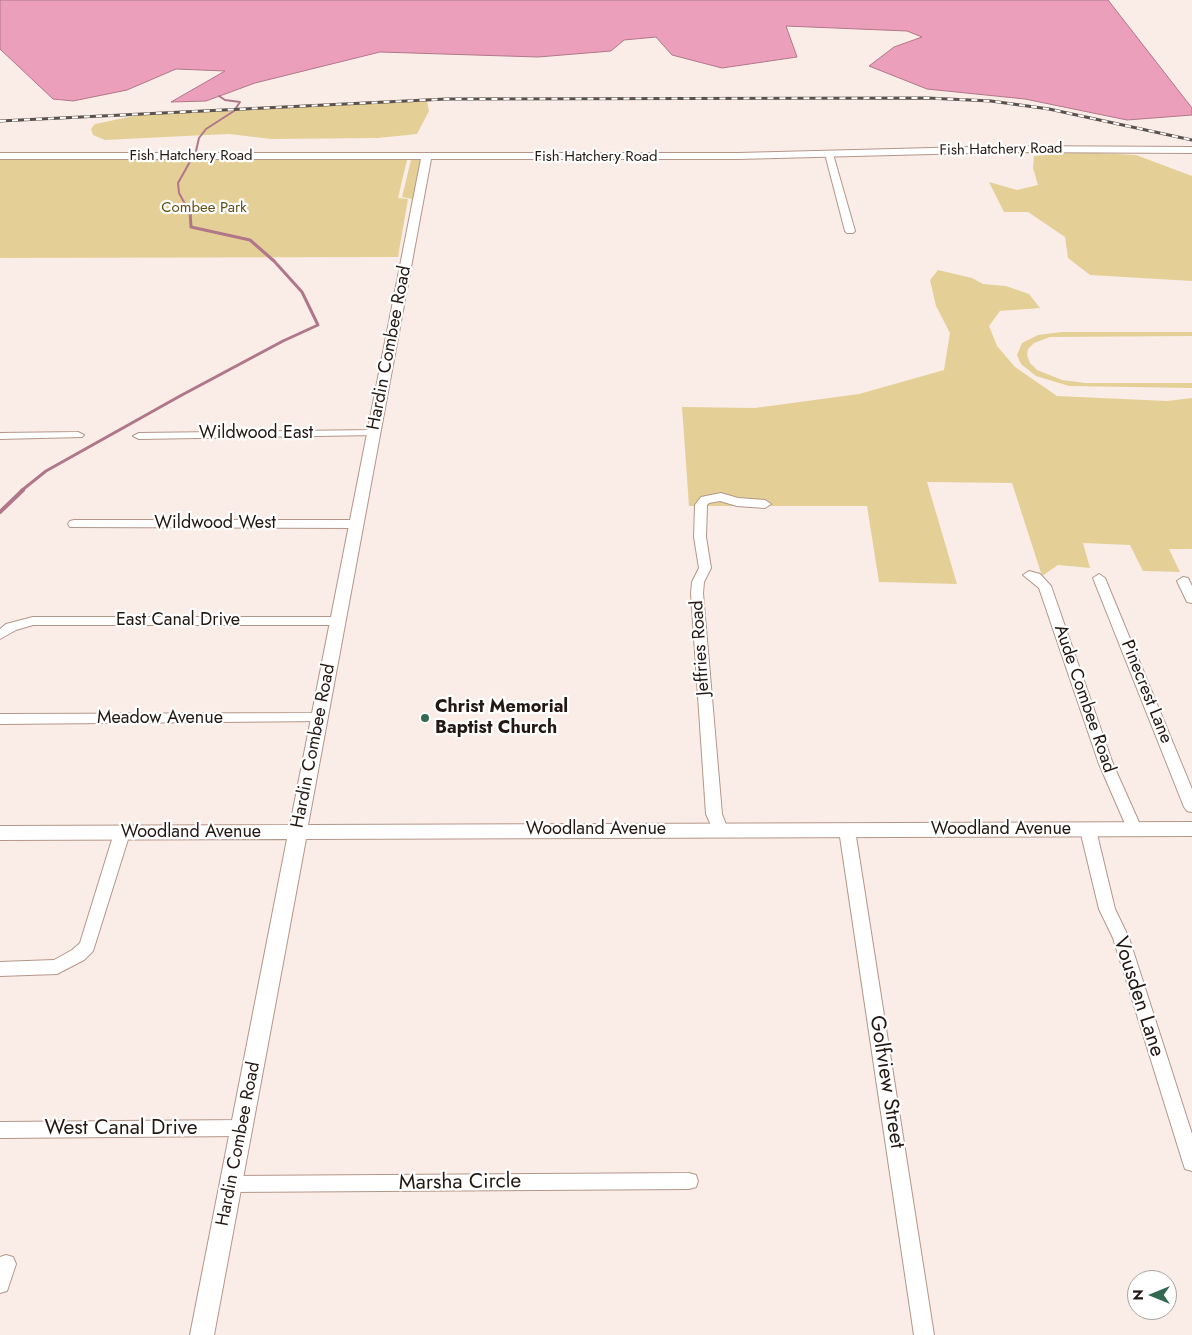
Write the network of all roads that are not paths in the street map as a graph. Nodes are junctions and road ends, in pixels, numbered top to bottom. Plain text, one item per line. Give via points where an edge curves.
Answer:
1 (1192, 150) edge
2 (829, 154) junction
3 (0, 156) edge
4 (426, 156) junction
5 (850, 231) dead end
6 (373, 433) junction
7 (78, 435) dead end
8 (0, 436) edge
9 (139, 436) dead end
10 (766, 504) dead end
11 (74, 524) dead end
12 (356, 524) junction
13 (1029, 575) dead end
14 (1099, 578) dead end
15 (1183, 581) dead end
16 (1192, 599) edge
17 (337, 621) junction
18 (19, 624) joint
19 (0, 635) edge
20 (320, 718) junction
21 (0, 719) edge
22 (1192, 807) edge
23 (1134, 829) junction
24 (1192, 829) edge
25 (720, 830) junction
26 (847, 830) junction
27 (1088, 830) junction
28 (298, 832) junction
29 (0, 833) edge
30 (122, 833) junction
31 (0, 969) edge
32 (242, 1128) junction
33 (0, 1130) edge
34 (1192, 1163) edge
35 (689, 1181) dead end
36 (231, 1184) junction
37 (6, 1264) dead end
38 (0, 1284) edge
39 (202, 1335) edge
40 (924, 1335) edge

1 - 2 street, Fish Hatchery Road via 1010,149
2 - 4 street, Fish Hatchery Road
2 - 5 street
3 - 4 street, Fish Hatchery Road
4 - 6 street, Hardin Combee Road
6 - 9 street, Wildwood East
6 - 12 street, Hardin Combee Road
7 - 8 street
10 - 25 street, Jeffries Road via 721,497 705,500 701,505 700,537 705,568 697,593 714,814
11 - 12 street, Wildwood West
12 - 17 street, Hardin Combee Road
13 - 23 street, Aude Combee Road via 1045,586 1106,764
14 - 22 street, Pinecrest Lane
15 - 16 street
17 - 18 street, East Canal Drive via 33,621
17 - 20 street, Hardin Combee Road
18 - 19 street
20 - 21 street, Meadow Avenue
20 - 28 street, Hardin Combee Road
23 - 24 street, Woodland Avenue
23 - 27 street, Woodland Avenue
25 - 26 street, Woodland Avenue
25 - 28 street, Woodland Avenue
26 - 27 street, Woodland Avenue
26 - 40 street, Golfview Street
27 - 34 street, Vousden Lane via 1107,908 1120,938
28 - 30 street, Woodland Avenue
28 - 32 street, Hardin Combee Road
29 - 30 street, Woodland Avenue
30 - 31 street via 87,946 57,967
32 - 33 street, West Canal Drive
32 - 36 street, Hardin Combee Road
35 - 36 street, Marsha Circle
36 - 39 street, Hardin Combee Road
37 - 38 street

